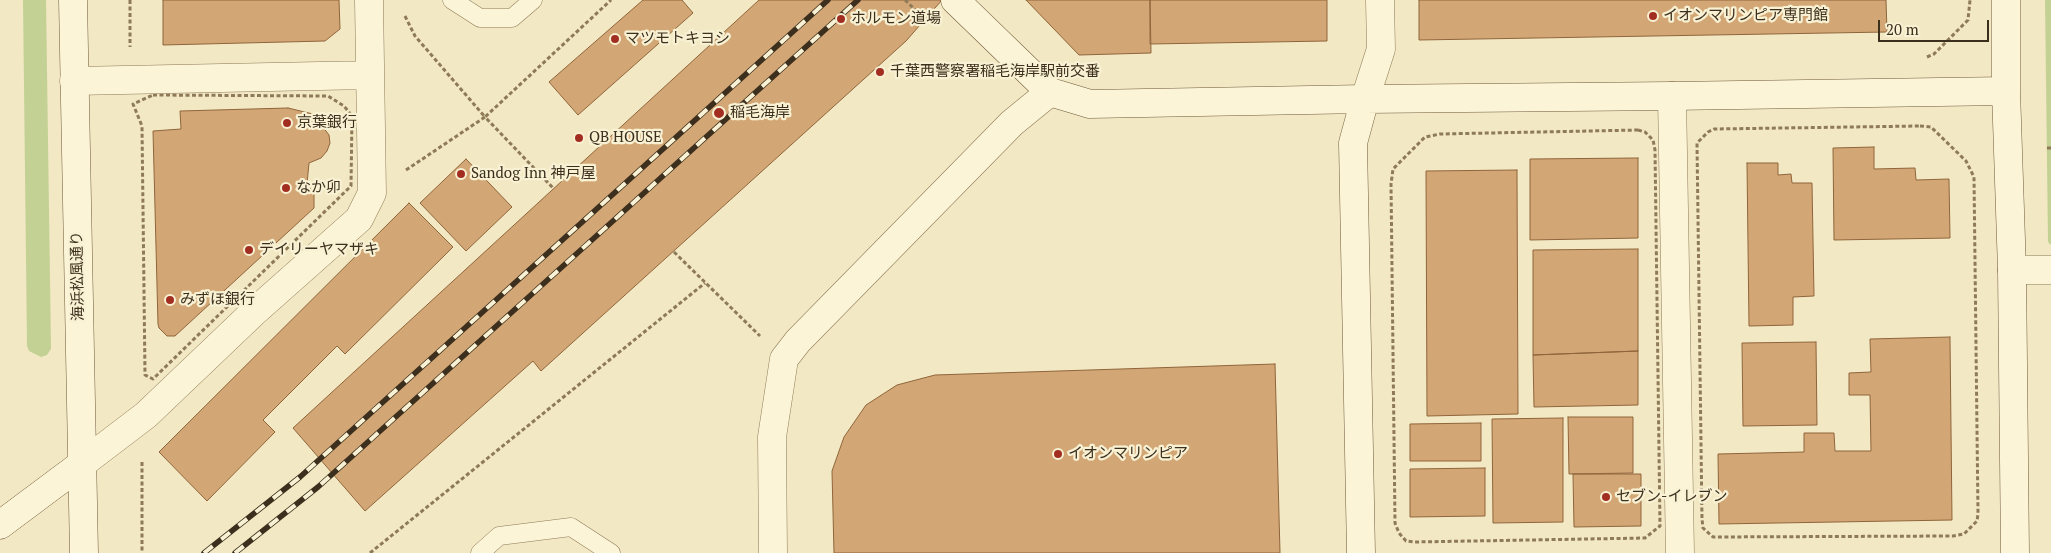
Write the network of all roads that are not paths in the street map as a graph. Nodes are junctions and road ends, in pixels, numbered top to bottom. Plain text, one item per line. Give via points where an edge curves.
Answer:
1 (73, 0) edge
2 (369, 0) edge
3 (452, 0) edge
4 (533, 0) edge
5 (955, 0) edge
6 (1380, 0) edge
7 (2006, 0) edge
8 (369, 75) junction
9 (74, 81) junction
10 (2006, 91) junction
11 (1050, 92) junction
12 (1672, 96) junction
13 (1365, 99) junction
14 (2012, 270) junction
15 (2051, 270) edge
16 (83, 463) junction
17 (0, 525) edge
18 (84, 553) edge
19 (480, 553) edge
20 (610, 553) edge
21 (773, 553) edge
22 (1361, 553) edge
23 (1680, 553) edge
24 (2015, 553) edge

1 - 9 street, 海浜松風通り
2 - 8 street
3 - 4 lane via 480,18 512,18
5 - 11 street
6 - 13 street via 1381,49
7 - 10 street
8 - 9 street
8 - 16 street via 372,194 359,218 146,415
9 - 16 street, 海浜松風通り
10 - 12 street
10 - 14 street
11 - 13 street via 1090,104
11 - 21 street via 1012,123 784,359 772,437
12 - 13 street
12 - 23 street
13 - 22 street via 1353,143
14 - 15 street
14 - 24 street
16 - 17 street
16 - 18 street, 海浜松風通り
19 - 20 lane via 499,536 571,527

